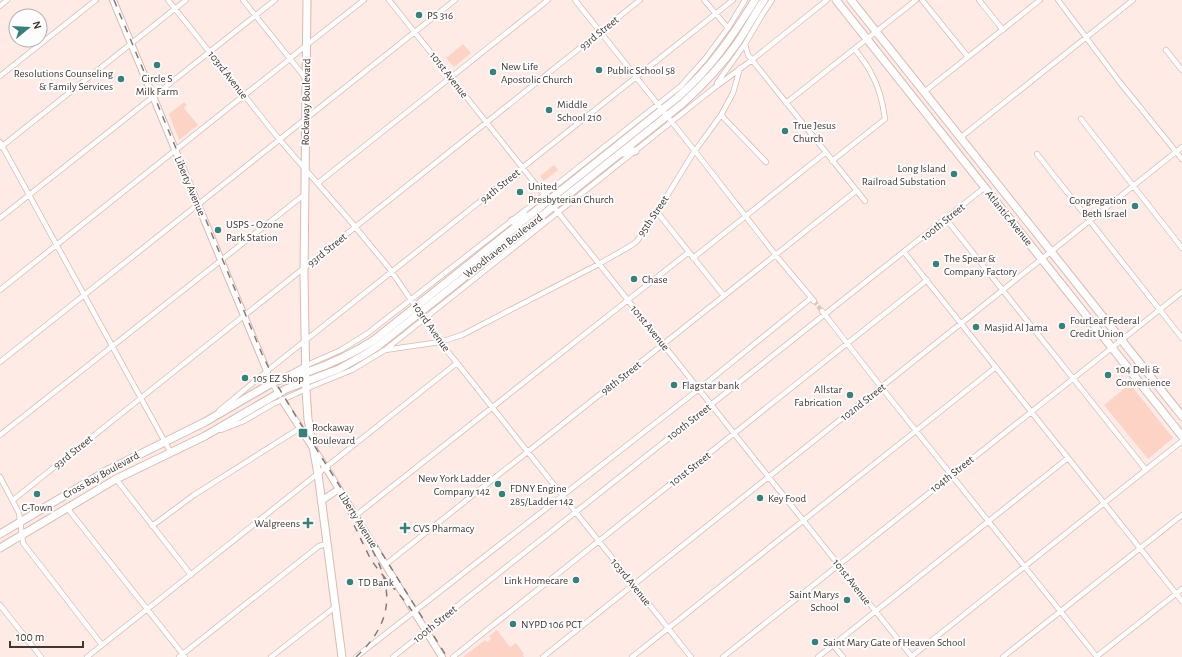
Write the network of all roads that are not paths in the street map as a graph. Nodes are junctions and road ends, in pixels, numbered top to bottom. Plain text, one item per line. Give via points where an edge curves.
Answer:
1 (7, 0) edge
2 (96, 0) edge
3 (113, 0) edge
4 (168, 0) edge
5 (186, 0) edge
6 (243, 0) edge
7 (275, 0) edge
8 (308, 0) edge
9 (364, 0) edge
10 (389, 0) edge
11 (455, 0) edge
12 (548, 0) edge
13 (575, 0) edge
14 (640, 0) edge
15 (704, 0) edge
16 (733, 0) edge
17 (745, 0) edge
18 (755, 0) edge
19 (764, 0) edge
20 (772, 0) edge
21 (827, 0) edge
22 (836, 0) edge
23 (851, 0) edge
24 (916, 0) edge
25 (922, 0) edge
26 (979, 0) edge
27 (1039, 0) edge
28 (1058, 0) edge
29 (1133, 0) edge
30 (0, 6) edge
31 (175, 8) junction
32 (716, 14) junction
33 (255, 16) junction
34 (728, 28) junction
35 (1003, 30) junction
36 (876, 31) junction
37 (415, 32) junction
38 (600, 32) junction
39 (1086, 38) junction
40 (866, 39) junction
41 (131, 43) junction
42 (745, 44) junction
43 (308, 45) junction
44 (855, 49) junction
45 (1166, 50) dead end
46 (210, 52) junction
47 (968, 57) junction
48 (289, 60) junction
49 (752, 60) junction
50 (740, 68) junction
51 (1182, 70) edge
52 (0, 76) edge
53 (451, 77) junction
54 (636, 78) junction
55 (307, 80) junction
56 (714, 88) junction
57 (924, 92) junction
58 (244, 95) junction
59 (153, 97) junction
60 (786, 103) junction
61 (664, 114) junction
62 (720, 115) junction
63 (306, 118) junction
64 (1081, 119) dead end
65 (486, 123) junction
66 (960, 138) junction
67 (279, 139) junction
68 (1, 145) edge
69 (1182, 147) edge
70 (175, 150) junction
71 (635, 151) junction
72 (695, 151) junction
73 (1176, 152) junction
74 (825, 153) junction
75 (620, 154) junction
76 (1037, 154) dead end
77 (1182, 159) edge
78 (832, 161) junction
79 (766, 162) dead end
80 (305, 168) junction
81 (522, 168) junction
82 (318, 183) junction
83 (1133, 186) junction
84 (984, 188) junction
85 (856, 191) junction
86 (305, 194) junction
87 (29, 195) junction
88 (865, 201) dead end
89 (551, 203) junction
90 (198, 205) junction
91 (657, 212) junction
92 (532, 214) junction
93 (746, 216) junction
94 (0, 218) edge
95 (946, 219) junction
96 (512, 221) junction
97 (1089, 221) junction
98 (356, 226) junction
99 (56, 245) junction
100 (1182, 248) edge
101 (1051, 251) junction
102 (689, 252) junction
103 (904, 252) junction
104 (776, 255) junction
105 (694, 258) junction
106 (1041, 259) junction
107 (220, 260) junction
108 (599, 264) junction
109 (304, 268) junction
110 (392, 272) junction
111 (927, 280) junction
112 (0, 290) edge
113 (1003, 291) junction
114 (1182, 292) edge
115 (84, 295) junction
116 (724, 296) junction
117 (628, 300) junction
118 (416, 306) junction
119 (1160, 309) junction
120 (823, 312) junction
121 (244, 316) junction
122 (425, 318) junction
123 (961, 324) junction
124 (1182, 338) edge
125 (1121, 340) junction
126 (304, 341) junction
127 (440, 342) junction
128 (848, 343) junction
129 (663, 344) junction
130 (112, 347) junction
131 (1111, 348) junction
132 (385, 350) junction
133 (0, 362) edge
134 (457, 363) junction
135 (996, 367) junction
136 (305, 369) junction
137 (267, 371) junction
138 (1073, 378) junction
139 (305, 381) junction
140 (275, 382) junction
141 (881, 387) junction
142 (699, 389) junction
143 (306, 390) junction
144 (280, 397) junction
145 (140, 398) junction
146 (711, 405) junction
147 (492, 408) junction
148 (1031, 412) junction
149 (1182, 416) edge
150 (206, 422) junction
151 (300, 428) junction
152 (916, 431) junction
153 (734, 434) junction
154 (0, 435) edge
155 (1182, 436) edge
156 (165, 441) junction
157 (1182, 441) edge
158 (313, 448) junction
159 (528, 452) junction
160 (171, 453) junction
161 (1068, 458) junction
162 (326, 468) junction
163 (1146, 470) junction
164 (318, 474) junction
165 (952, 475) junction
166 (0, 477) edge
167 (768, 477) junction
168 (116, 480) junction
169 (339, 489) junction
170 (563, 496) junction
171 (13, 500) junction
172 (321, 501) junction
173 (1104, 503) junction
174 (68, 508) junction
175 (576, 512) junction
176 (1182, 515) edge
177 (355, 516) junction
178 (20, 521) junction
179 (803, 521) junction
180 (988, 522) junction
181 (152, 526) junction
182 (0, 534) edge
183 (22, 536) junction
184 (599, 541) junction
185 (326, 544) junction
186 (0, 548) edge
187 (1140, 548) junction
188 (386, 565) junction
189 (838, 565) junction
190 (1025, 566) junction
191 (191, 575) junction
192 (633, 585) junction
193 (1182, 589) edge
194 (1176, 594) junction
195 (1182, 601) edge
196 (0, 605) edge
197 (335, 606) junction
198 (147, 609) junction
199 (875, 611) junction
200 (1061, 611) junction
201 (415, 612) junction
202 (668, 628) junction
203 (426, 630) junction
204 (102, 645) junction
205 (833, 645) junction
206 (182, 656) edge
207 (41, 657) edge
208 (87, 657) edge
209 (270, 657) edge
210 (342, 657) edge
211 (356, 657) edge
212 (393, 657) edge
213 (442, 657) edge
214 (453, 657) edge
215 (543, 657) edge
216 (632, 657) edge
217 (691, 657) edge
218 (723, 657) edge
219 (818, 657) edge
220 (843, 657) edge
221 (911, 657) edge
222 (1003, 657) edge
223 (1096, 657) edge

1 - 30 street
2 - 52 street
3 - 41 street, Liberty Avenue
4 - 31 street, 103rd Avenue
5 - 31 street
6 - 33 street
7 - 33 street
8 - 43 main road, Rockaway Boulevard
9 - 43 street
10 - 37 street, 101st Avenue
11 - 37 street
12 - 53 street
13 - 38 street
14 - 38 street, 93rd Street
15 - 32 street
16 - 32 street, 94th Street
17 - 34 street, Woodhaven Boulevard
18 - 61 main road, Woodhaven Boulevard via 716,58
19 - 61 main road, Woodhaven Boulevard via 723,62 698,89
20 - 42 street, Woodhaven Boulevard
21 - 49 street
22 - 40 main road, Atlantic Avenue
23 - 36 main road, Atlantic Avenue
24 - 36 street
25 - 47 street
26 - 35 street
27 - 35 street
28 - 39 street
29 - 39 street
31 - 41 street
31 - 46 street, 103rd Avenue
32 - 34 street
32 - 54 street, 94th Street
33 - 46 street
33 - 48 street
34 - 61 street, Woodhaven Boulevard via 681,86
35 - 47 street
36 - 40 street
36 - 57 main road, Atlantic Avenue
37 - 53 street, 101st Avenue
37 - 63 street
38 - 54 street
38 - 65 street, 93rd Street
39 - 66 street
39 - 73 street
40 - 44 street
40 - 84 main road, Atlantic Avenue
41 - 59 street, Liberty Avenue
41 - 68 street
42 - 49 street
42 - 56 street, Woodhaven Boulevard
43 - 48 street
43 - 55 main road, Rockaway Boulevard
44 - 60 street
44 - 78 street via 871,71 883,103 885,119
45 - 51 street
46 - 58 street, 103rd Avenue
46 - 59 street
47 - 57 street
48 - 55 street
48 - 58 street
49 - 50 street
49 - 60 street
50 - 56 street, Woodhaven Boulevard
50 - 62 street, 95th Street via 733,93
53 - 65 street, 101st Avenue
53 - 82 street
54 - 61 street
54 - 81 street, 94th Street
55 - 63 main road, Rockaway Boulevard
56 - 61 street, Woodhaven Boulevard
57 - 66 main road, Atlantic Avenue
58 - 67 street, 103rd Avenue
58 - 70 street
59 - 70 street, Liberty Avenue
59 - 87 street
60 - 74 street
61 - 71 street, Woodhaven Boulevard
61 - 72 street
61 - 75 main road, Woodhaven Boulevard
61 - 89 main road, Woodhaven Boulevard
62 - 72 street, 95th Street
62 - 79 street
63 - 67 street
63 - 80 main road, Rockaway Boulevard
64 - 83 street
65 - 81 street, 101st Avenue
65 - 98 street, 93rd Street
66 - 101 main road, Atlantic Avenue
67 - 80 street, 103rd Avenue
67 - 90 street
68 - 87 street
69 - 73 street, 102nd Street
70 - 90 street, Liberty Avenue
70 - 99 street
71 - 75 main road
71 - 89 street, Woodhaven Boulevard
72 - 91 street, 95th Street
72 - 93 street
73 - 77 street
73 - 83 street, 102nd Street
74 - 78 street
74 - 93 street
75 - 89 main road, Woodhaven Boulevard
76 - 97 street
78 - 85 street
80 - 82 street, 103rd Avenue
80 - 86 main road, Rockaway Boulevard
81 - 89 street, 101st Avenue
81 - 110 street, 94th Street
82 - 98 street, 103rd Avenue
83 - 97 street, 102nd Street
83 - 100 street
84 - 95 street, 100th Street
84 - 106 main road, Atlantic Avenue
85 - 88 street
85 - 104 street, 98th Street
86 - 107 street
86 - 109 main road, Rockaway Boulevard
87 - 94 street
87 - 99 street
89 - 92 main road, Woodhaven Boulevard
89 - 96 street, Woodhaven Boulevard
89 - 108 street, 101st Avenue
89 - 118 main road, Woodhaven Boulevard
89 - 122 street, Woodhaven Boulevard
90 - 107 street, Liberty Avenue
90 - 115 street
91 - 102 street
91 - 108 street, 95th Street via 637,241
92 - 96 main road
92 - 118 main road, Woodhaven Boulevard
93 - 104 street
93 - 105 street
95 - 103 street, 100th Street
95 - 113 street
96 - 118 street, Woodhaven Boulevard
97 - 101 street, 102nd Street
97 - 119 street
98 - 109 street, 93rd Street
98 - 110 street, 103rd Avenue
99 - 112 street
99 - 115 street
101 - 106 street, 102nd Street
101 - 125 main road, Atlantic Avenue
102 - 105 street
102 - 117 street
103 - 111 street
103 - 120 street, 100th Street
104 - 116 street, 98th Street
104 - 142 street via 812,300
105 - 116 street
106 - 113 street, 102nd Street
106 - 131 main road, Atlantic Avenue
107 - 121 street, Liberty Avenue
107 - 130 street
108 - 117 street, 101st Avenue
108 - 127 street, 95th Street via 470,331
109 - 121 street, 93rd Street
109 - 126 main road, Rockaway Boulevard
110 - 118 street, 103rd Avenue
110 - 126 street, 94th Street
111 - 123 street
111 - 128 street, 101st Street
113 - 123 street, 102nd Street
113 - 138 street
114 - 119 street, 104th Street
115 - 130 street
115 - 133 street
116 - 129 street, 98th Street
117 - 129 street, 101st Avenue
117 - 147 street
118 - 122 street, 103rd Avenue
118 - 136 main road, Woodhaven Boulevard via 359,349 343,358
118 - 139 main road, Woodhaven Boulevard via 364,355 339,369
119 - 124 street
119 - 125 street, 104th Street
120 - 128 street
120 - 146 street, 100th Street
121 - 137 street, Liberty Avenue
121 - 145 street, 93rd Street
122 - 127 street, 103rd Avenue
122 - 132 street, Woodhaven Boulevard
123 - 135 street
123 - 141 street, 102nd Street
125 - 131 street, 104th Street
125 - 149 main road, Atlantic Avenue
126 - 136 main road, Rockaway Boulevard
126 - 137 street, 94th Street
127 - 132 street, 95th Street
127 - 134 street, 103rd Avenue
128 - 141 street
128 - 153 street, 101st Street
129 - 142 street, 101st Avenue
129 - 159 street, 98th Street
130 - 145 street
130 - 154 street
131 - 138 street, 104th Street
131 - 155 main road, Atlantic Avenue
132 - 143 street, Woodhaven Boulevard via 352,370
134 - 147 street, 103rd Avenue
134 - 162 street
135 - 148 street
135 - 152 street
136 - 139 main road, Rockaway Boulevard
136 - 140 main road, Cross Bay Boulevard
137 - 150 street, Cross Bay Boulevard
138 - 148 street, 104th Street
138 - 163 street
139 - 143 main road, Rockaway Boulevard
139 - 144 main road, Cross Bay Boulevard
140 - 144 street, Liberty Avenue
140 - 150 main road, Cross Bay Boulevard
141 - 152 street
141 - 167 street, 102nd Street
142 - 146 street, 101st Avenue
142 - 170 street
143 - 144 street, Cross Bay Boulevard
143 - 158 main road, Rockaway Boulevard
144 - 151 street, Liberty Avenue
144 - 160 main road, Cross Bay Boulevard
145 - 156 street
145 - 171 street, 93rd Street
146 - 153 street, 101st Avenue
146 - 175 street, 100th Street
147 - 159 street, 103rd Avenue
147 - 177 street
148 - 161 street
148 - 165 street, 104th Street
150 - 156 main road, Cross Bay Boulevard
151 - 158 street, Liberty Avenue
151 - 181 street via 194,495
152 - 165 street
152 - 179 street
153 - 167 street, 101st Avenue
153 - 184 street, 101st Street
156 - 160 street
156 - 178 main road, Cross Bay Boulevard via 106,470
157 - 163 street
158 - 162 street, Liberty Avenue
158 - 164 main road, Rockaway Boulevard
159 - 170 street, 103rd Avenue
159 - 188 street, 98th Street
160 - 168 main road, Cross Bay Boulevard
161 - 173 street
161 - 180 street
162 - 164 street
162 - 169 street, Liberty Avenue
163 - 173 street
164 - 172 main road, Rockaway Boulevard
164 - 191 street
165 - 180 street
165 - 189 street, 104th Street
166 - 171 street
167 - 179 street, 101st Avenue
167 - 192 street, 102nd Street
168 - 174 main road, Cross Bay Boulevard
168 - 181 street
169 - 172 street
169 - 177 street, Liberty Avenue
170 - 175 street, 103rd Avenue
170 - 201 street
171 - 178 street
172 - 185 main road, Rockaway Boulevard
173 - 187 street
173 - 190 street
174 - 183 main road, Cross Bay Boulevard
174 - 198 street
175 - 184 street, 103rd Avenue
175 - 203 street, 100th Street
176 - 187 street
177 - 188 street, Liberty Avenue
178 - 182 main road, Cross Bay Boulevard
178 - 183 street
179 - 189 street, 101st Avenue
179 - 202 street
180 - 190 street
180 - 199 street
181 - 191 street
183 - 186 main road, Cross Bay Boulevard
183 - 204 street via 23,543
184 - 192 street, 103rd Avenue
184 - 214 street, 101st Street
185 - 197 main road, Rockaway Boulevard
185 - 206 street via 318,546
187 - 194 street
187 - 200 street
188 - 201 street, Liberty Avenue
189 - 199 street, 101st Avenue
189 - 218 street, 104th Street
190 - 200 street
190 - 221 street
191 - 198 street
192 - 202 street, 103rd Avenue
192 - 215 street, 102nd Street
193 - 194 street
194 - 195 street
194 - 223 street
196 - 207 street
197 - 209 street
197 - 210 main road, Rockaway Boulevard
198 - 204 street
198 - 206 street
199 - 205 street
199 - 221 street, 101st Avenue
200 - 222 street
200 - 223 street
201 - 203 street, Liberty Avenue
201 - 211 street
202 - 216 street
202 - 217 street, 103rd Avenue
203 - 212 street, 100th Street
203 - 213 street, Liberty Avenue
204 - 208 street
205 - 219 street
205 - 220 street

